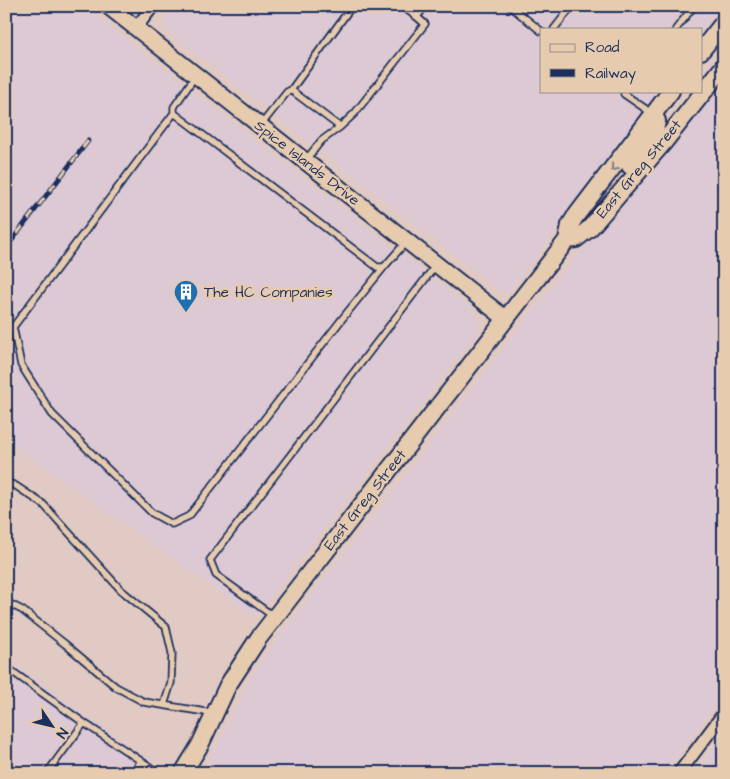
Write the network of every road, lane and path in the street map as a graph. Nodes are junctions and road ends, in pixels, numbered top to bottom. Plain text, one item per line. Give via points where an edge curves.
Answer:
1 (108, 6) edge
2 (154, 6) edge
3 (352, 6) edge
4 (402, 6) edge
5 (425, 6) edge
6 (510, 6) edge
7 (572, 6) edge
8 (694, 6) edge
9 (518, 9) edge
10 (416, 17) junction
11 (724, 22) edge
12 (136, 28) junction
13 (555, 28) edge
14 (677, 28) edge
15 (540, 31) edge
16 (702, 50) edge
17 (723, 71) edge
18 (196, 76) junction
19 (291, 90) junction
20 (624, 92) edge
21 (670, 92) edge
22 (174, 113) junction
23 (654, 115) junction
24 (260, 126) junction
25 (340, 127) junction
26 (304, 162) junction
27 (616, 197) junction
28 (568, 240) junction
29 (406, 242) junction
30 (436, 265) junction
31 (384, 267) junction
32 (506, 319) junction
33 (6, 482) edge
34 (6, 602) edge
35 (274, 617) junction
36 (6, 667) edge
37 (164, 705) junction
38 (724, 713) edge
39 (214, 714) junction
40 (84, 723) junction
41 (142, 761) junction
42 (47, 773) edge
43 (133, 773) edge
44 (159, 773) edge
45 (183, 773) edge
46 (679, 773) edge

1 - 12 street, Spice Islands Drive
2 - 12 street
3 - 19 lane
4 - 10 lane
5 - 10 lane
6 - 9 lane
7 - 13 lane
8 - 14 lane
9 - 15 lane
10 - 25 lane via 426,24 355,113
11 - 16 main road
12 - 18 street, Spice Islands Drive
17 - 27 main road, East Greg Street
18 - 22 lane via 174,107
18 - 24 street, Spice Islands Drive
19 - 24 lane
19 - 25 lane
20 - 23 lane
21 - 23 main road, East Greg Street
22 - 31 lane via 377,267
22 - 31 lane via 13,327 21,365 52,414 152,513 172,524 189,516
23 - 27 main road via 656,131 630,166
23 -> 28 main road, East Greg Street via 575,217
24 - 26 street, Spice Islands Drive
25 - 26 lane via 321,141
26 - 29 street, Spice Islands Drive
27 - 28 main road, East Greg Street via 583,234
28 - 32 main road, East Greg Street
29 - 30 street, Spice Islands Drive
29 - 31 lane
30 - 32 street, Spice Islands Drive
30 - 35 lane via 210,560 216,575
32 - 35 main road, East Greg Street
33 - 37 lane via 43,504 121,590 166,627 172,653 171,683
34 - 37 lane via 44,627 116,687 144,702
35 - 39 main road, East Greg Street via 238,668
36 - 40 lane
37 - 39 lane
38 - 46 street
39 - 45 main road, East Greg Street
40 - 41 lane
40 - 42 lane
41 - 43 lane
41 - 44 lane

